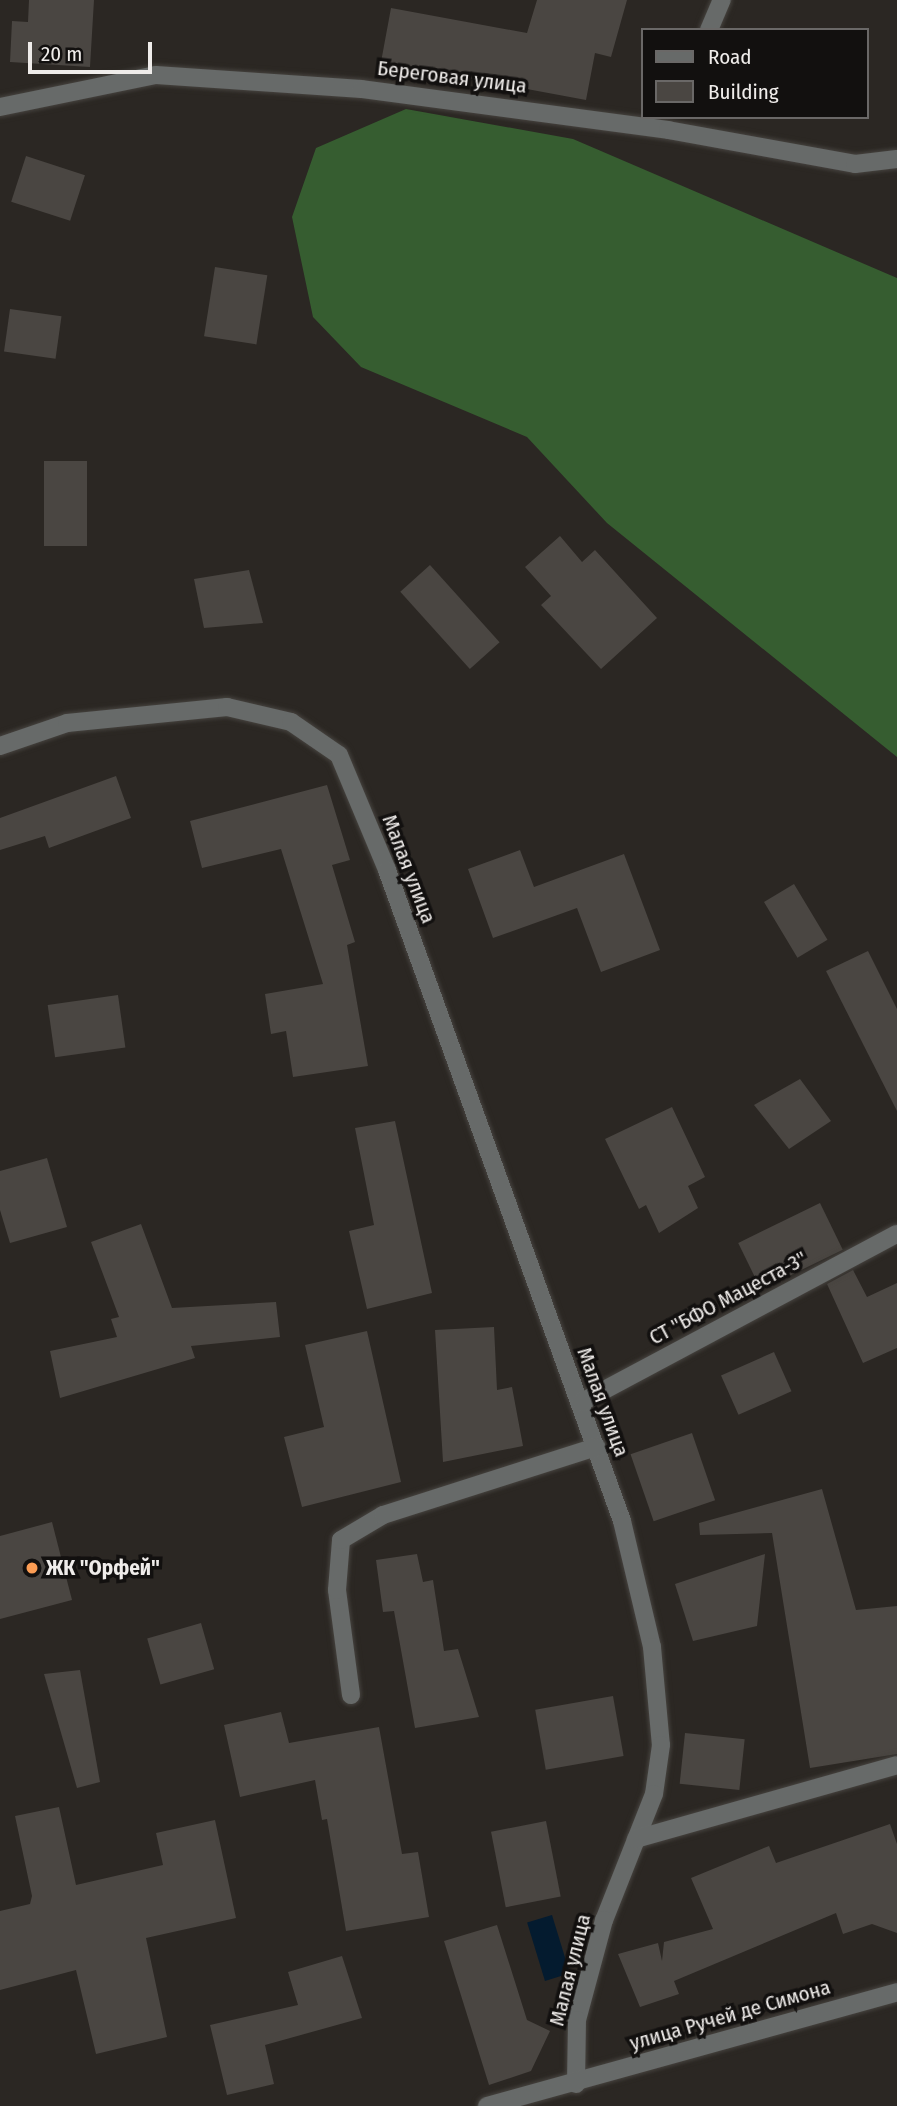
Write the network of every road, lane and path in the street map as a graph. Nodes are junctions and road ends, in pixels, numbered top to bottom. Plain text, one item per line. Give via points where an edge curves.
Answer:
1 (722, 0) edge
2 (710, 28) edge
3 (0, 107) edge
4 (670, 123) edge
5 (897, 159) edge
6 (0, 746) edge
7 (897, 1234) edge
8 (580, 1402) junction
9 (596, 1447) junction
10 (351, 1695) dead end
11 (897, 1765) edge
12 (636, 1839) junction
13 (897, 1992) edge
14 (576, 2084) junction
15 (487, 2106) edge

1 - 2 street
3 - 4 street, Береговая улица via 156,75 362,89
4 - 5 street, Береговая улица via 855,164
6 - 8 street, Малая улица via 67,723 227,707 291,722 340,755 387,870
7 - 8 street, СТ "БФО Мацеста-3"
8 - 9 street, Малая улица
9 - 10 street via 383,1515 341,1540 337,1590
9 - 12 street, Малая улица via 622,1521 661,1703 654,1794
11 - 12 street
12 - 14 street, Малая улица via 604,1920 577,2020
13 - 14 street, улица Ручей де Симона
14 - 15 street, улица Ручей де Симона

